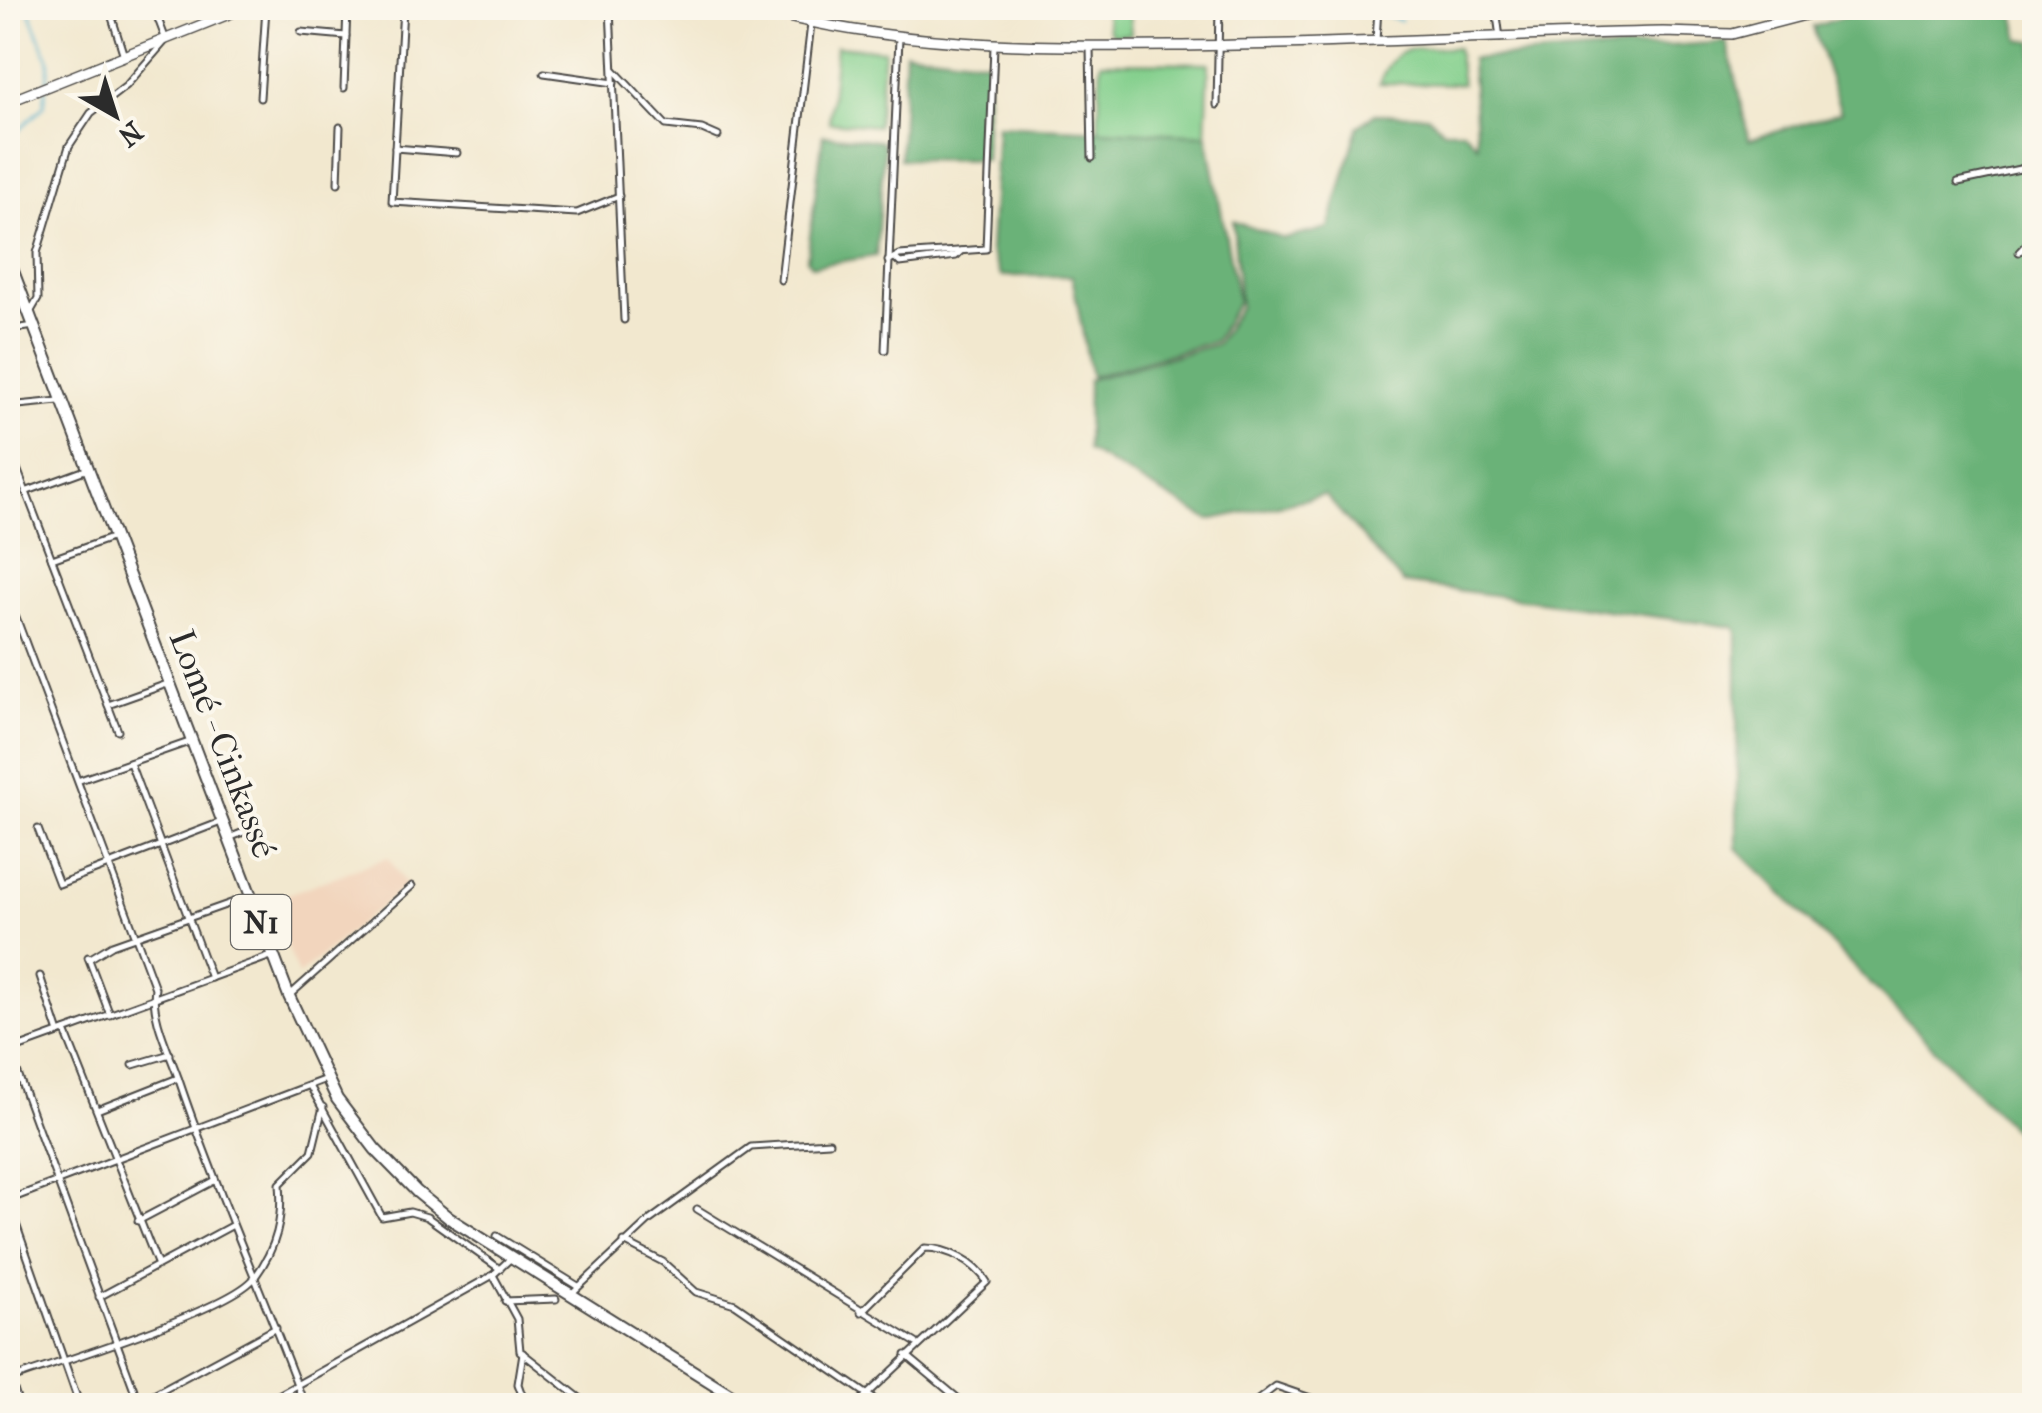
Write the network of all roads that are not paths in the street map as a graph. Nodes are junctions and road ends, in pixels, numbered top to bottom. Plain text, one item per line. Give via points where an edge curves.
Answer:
1 (109, 8) edge
2 (154, 8) edge
3 (244, 8) edge
4 (266, 8) edge
5 (347, 8) edge
6 (403, 8) edge
7 (610, 8) edge
8 (752, 8) edge
9 (1219, 8) edge
10 (1378, 8) edge
11 (1496, 8) edge
12 (1832, 8) edge
13 (811, 24) junction
14 (301, 32) dead end
15 (346, 36) junction
16 (899, 38) junction
17 (1500, 38) junction
18 (166, 40) junction
19 (1376, 41) junction
20 (994, 46) junction
21 (1090, 46) junction
22 (1219, 46) junction
23 (124, 56) junction
24 (614, 70) junction
25 (544, 72) dead end
26 (614, 83) junction
27 (344, 88) dead end
28 (260, 98) dead end
29 (8, 99) edge
30 (1216, 104) dead end
31 (340, 127) dead end
32 (718, 136) dead end
33 (395, 148) junction
34 (457, 153) dead end
35 (1092, 158) dead end
36 (2034, 166) edge
37 (338, 182) dead end
38 (1958, 182) dead end
39 (619, 196) junction
40 (2034, 236) edge
41 (2019, 252) dead end
42 (8, 258) edge
43 (892, 260) junction
44 (781, 280) dead end
45 (29, 314) junction
46 (624, 320) dead end
47 (34, 326) junction
48 (8, 330) edge
49 (885, 350) dead end
50 (62, 402) junction
51 (8, 406) edge
52 (8, 445) edge
53 (88, 469) junction
54 (25, 492) junction
55 (114, 537) junction
56 (52, 559) junction
57 (16, 616) dead end
58 (170, 684) junction
59 (108, 705) junction
60 (118, 731) dead end
61 (192, 742) junction
62 (130, 763) junction
63 (80, 780) junction
64 (223, 822) junction
65 (38, 829) dead end
66 (251, 829) dead end
67 (229, 838) junction
68 (159, 844) junction
69 (109, 863) junction
70 (412, 886) dead end
71 (251, 896) junction
72 (188, 918) junction
73 (136, 936) junction
74 (274, 956) junction
75 (40, 976) dead end
76 (211, 978) junction
77 (288, 996) junction
78 (153, 999) junction
79 (110, 1015) junction
80 (62, 1032) junction
81 (8, 1050) edge
82 (170, 1054) junction
83 (133, 1064) dead end
84 (178, 1078) junction
85 (326, 1079) junction
86 (310, 1086) junction
87 (323, 1107) junction
88 (96, 1110) junction
89 (196, 1132) junction
90 (829, 1142) dead end
91 (115, 1162) junction
92 (214, 1181) junction
93 (58, 1182) junction
94 (8, 1200) edge
95 (697, 1209) dead end
96 (138, 1221) junction
97 (232, 1226) junction
98 (498, 1236) dead end
99 (624, 1242) junction
100 (512, 1257) junction
101 (158, 1263) junction
102 (501, 1269) junction
103 (493, 1275) junction
104 (254, 1280) junction
105 (575, 1290) junction
106 (99, 1297) junction
107 (556, 1299) dead end
108 (505, 1301) junction
109 (861, 1312) junction
110 (276, 1328) junction
111 (116, 1342) junction
112 (916, 1344) junction
113 (523, 1353) junction
114 (906, 1354) junction
115 (63, 1360) junction
116 (8, 1370) edge
117 (9, 1379) edge
118 (297, 1384) junction
119 (867, 1392) junction
120 (952, 1395) junction
121 (139, 1404) edge
122 (20, 1406) edge
123 (80, 1406) edge
124 (259, 1406) edge
125 (305, 1406) edge
126 (526, 1406) edge
127 (590, 1406) edge
128 (749, 1406) edge
129 (855, 1406) edge
130 (884, 1406) edge
131 (936, 1406) edge
132 (966, 1406) edge
133 (1250, 1406) edge
134 (1337, 1406) edge

1 - 23 street
2 - 18 street
3 - 18 main road
4 - 28 street
5 - 15 street
6 - 33 street
7 - 24 street
8 - 13 main road
9 - 22 street
10 - 19 street
11 - 17 street
12 - 17 main road via 1717,35
13 - 16 main road
13 - 44 street
14 - 15 street
15 - 27 street
16 - 20 main road
16 - 43 street
17 - 19 main road
18 - 23 main road
18 - 45 street via 92,113 69,146 43,223 38,298
19 - 22 main road
20 - 21 main road
20 - 43 street via 986,249
21 - 22 main road
21 - 35 street
22 - 30 street
23 - 29 main road
24 - 26 street
24 - 32 street via 666,125
25 - 26 street
26 - 39 street
31 - 37 street
33 - 34 street
33 - 39 street via 392,202 577,213
36 - 38 street
39 - 46 street
40 - 41 street
42 - 45 highway, Lomé - Cinkassé / N1
43 - 49 street
45 - 47 highway, Lomé - Cinkassé / N1
47 - 48 street
47 - 50 highway, Lomé - Cinkassé / N1
50 - 51 street
50 - 53 highway, Lomé - Cinkassé / N1
52 - 54 street
53 - 54 street
53 - 55 highway, Lomé - Cinkassé / N1
54 - 56 street
55 - 56 street
55 - 58 highway, Lomé - Cinkassé / N1
56 - 59 street
57 - 63 street
58 - 59 street
58 - 61 highway, Lomé - Cinkassé / N1
59 - 60 street
61 - 62 street
61 - 64 highway, Lomé - Cinkassé / N1
62 - 63 street
62 - 68 street
63 - 69 street
64 - 67 highway, Lomé - Cinkassé / N1
64 - 68 street
65 - 69 street via 59,884
66 - 67 street
67 - 71 highway, Lomé - Cinkassé / N1
68 - 69 street
68 - 72 street
69 - 73 street
70 - 77 street
71 - 72 street
71 - 74 highway, Lomé - Cinkassé / N1
72 - 73 street
72 - 76 street
73 - 78 street via 156,988
73 - 79 street via 88,957
74 - 76 street
74 - 77 highway, Lomé - Cinkassé / N1
75 - 80 street
76 - 78 street
77 - 85 highway, Lomé - Cinkassé / N1
78 - 79 street
78 - 82 street
79 - 80 street
80 - 81 street
80 - 88 street
81 - 93 street
82 - 83 street
82 - 84 street
84 - 88 street
84 - 89 street
85 - 86 street
85 - 100 highway, Lomé - Cinkassé / N1 via 362,1133 410,1185
86 - 87 street
86 - 89 street
87 - 102 street via 382,1217 427,1217
87 - 104 street via 312,1152 280,1184 283,1220
88 - 91 street
89 - 91 street
89 - 92 street
90 - 99 street via 751,1147
91 - 93 street
91 - 96 street
92 - 96 street
92 - 97 street
93 - 94 street
93 - 106 street
94 - 115 street
95 - 109 street
96 - 101 street
97 - 101 street
97 - 104 street
98 - 105 street
99 - 105 street
99 - 119 street via 663,1262 696,1292 735,1304
100 - 102 street
100 - 105 highway, Lomé - Cinkassé / N1
101 - 106 street
102 - 103 street
103 - 108 street
103 - 118 street
104 - 110 street
104 - 111 street via 188,1316
105 - 128 highway, Lomé - Cinkassé / N1
106 - 111 street
107 - 108 street
108 - 113 street via 517,1320
109 - 112 street
109 - 112 street via 925,1248 939,1248 980,1272 987,1282
110 - 118 street
110 - 121 street
111 - 115 street
111 - 121 street
112 - 114 street
113 - 126 street via 518,1384
113 - 127 street
114 - 119 street
114 - 120 street
115 - 117 street
115 - 123 street
116 - 117 street
117 - 122 street
118 - 124 street
118 - 125 street
119 - 129 street
119 - 130 street
120 - 131 street
120 - 132 street
133 - 134 street via 1276,1386

